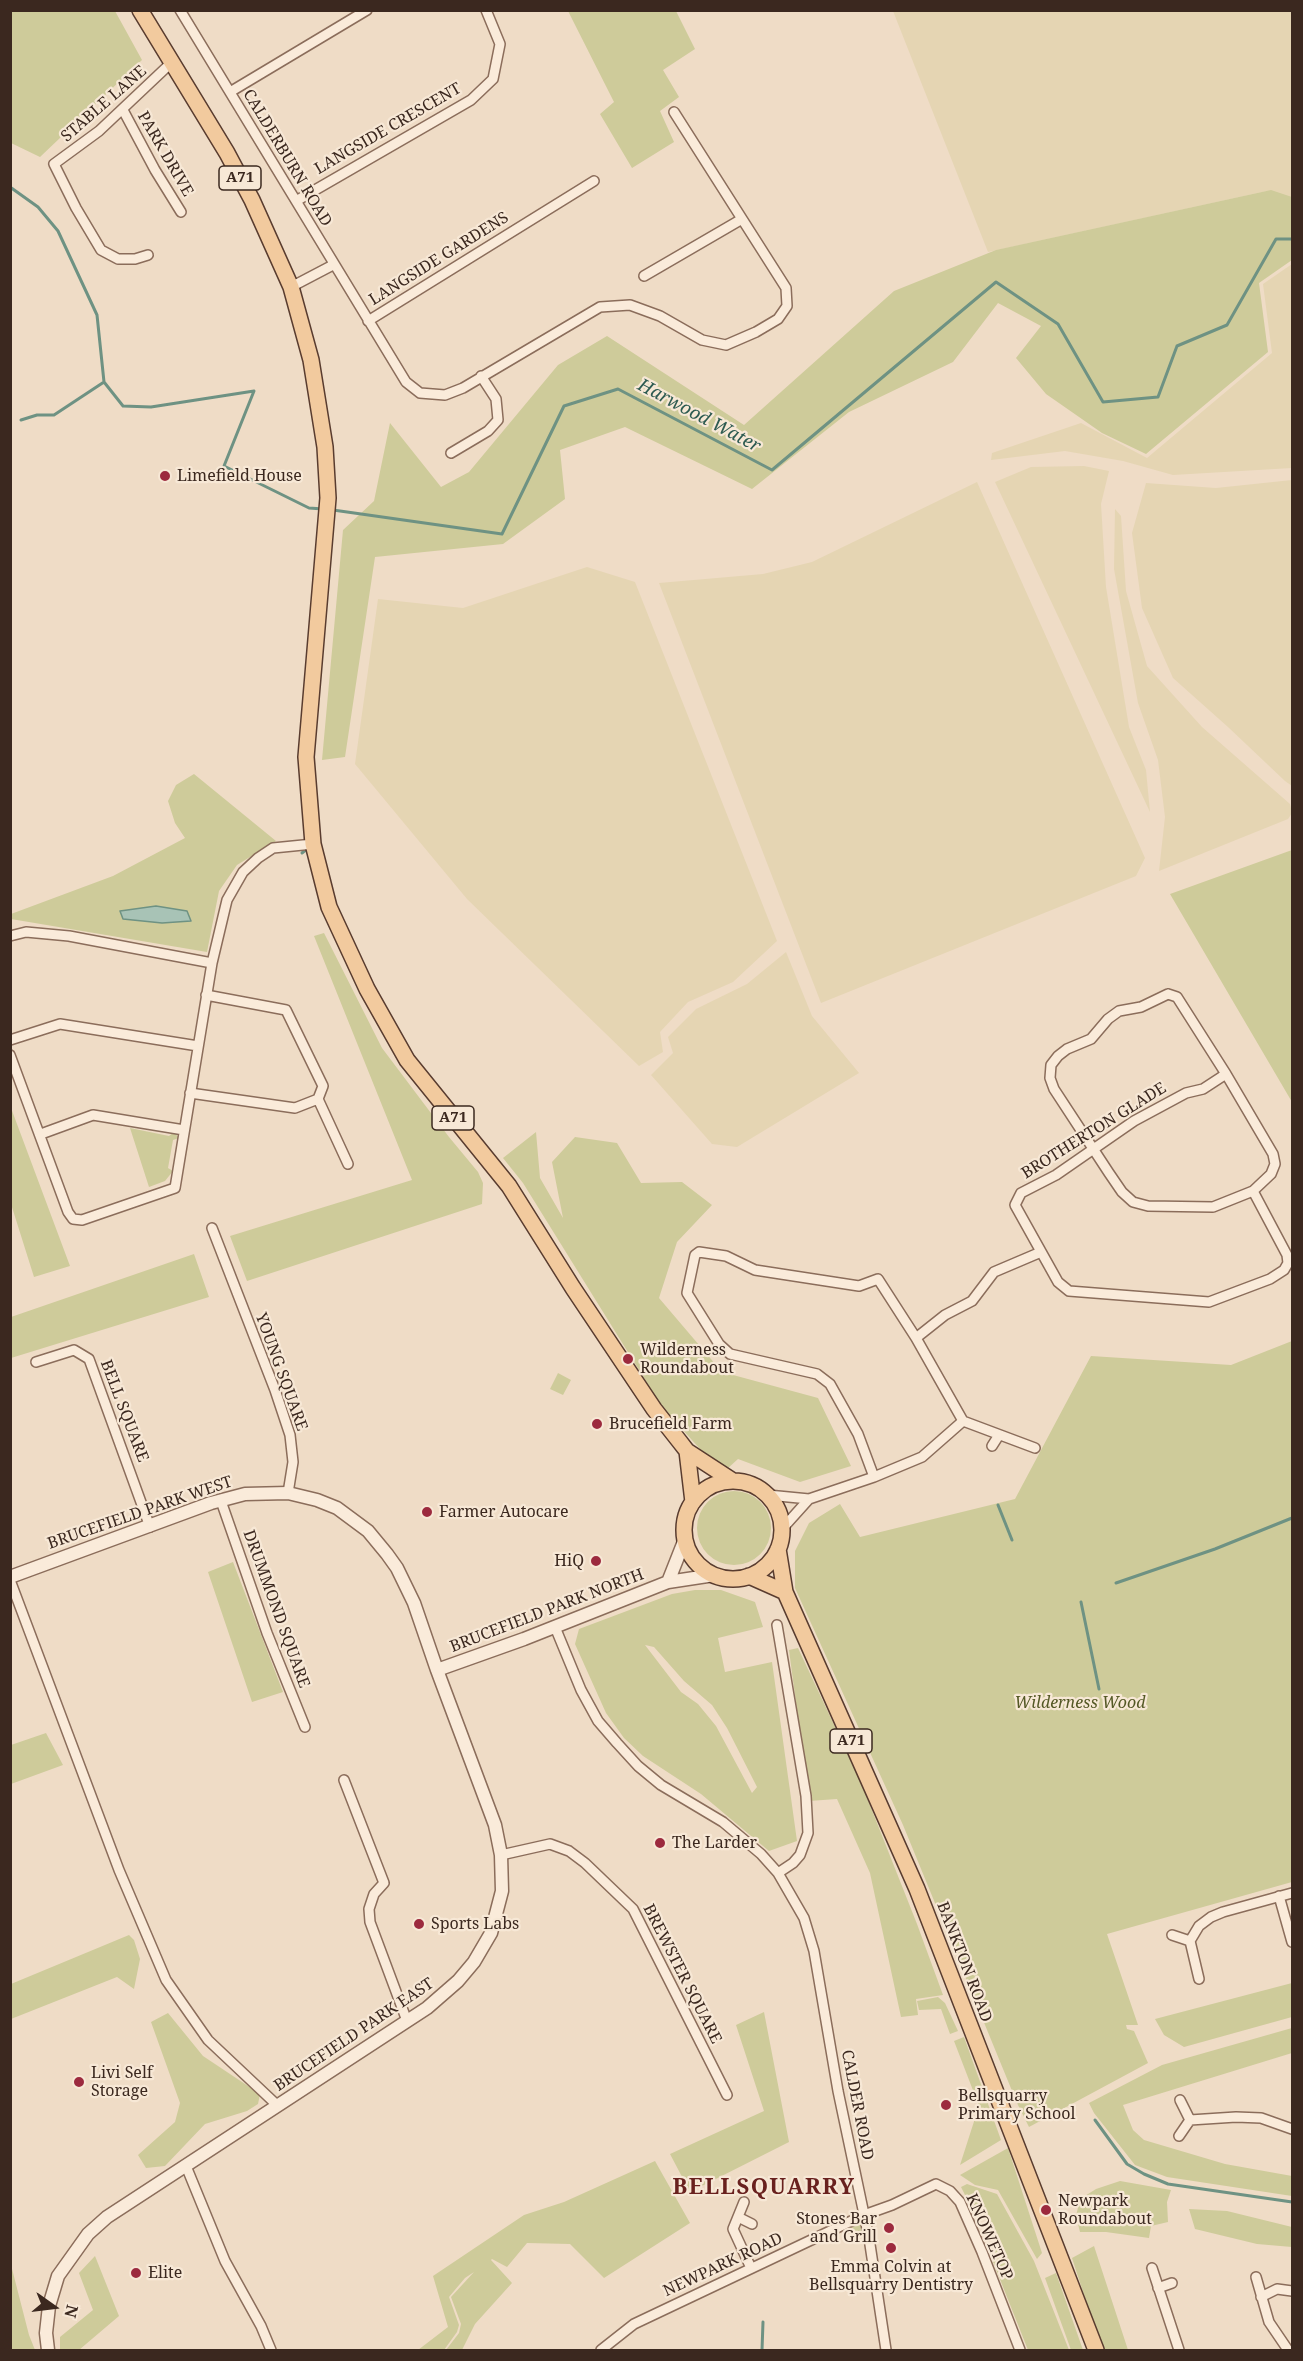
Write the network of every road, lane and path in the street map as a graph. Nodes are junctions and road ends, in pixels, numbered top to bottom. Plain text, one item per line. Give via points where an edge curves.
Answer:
1 (140, 10) edge
2 (180, 10) edge
3 (367, 10) edge
4 (486, 10) edge
5 (171, 63) junction
6 (230, 92) junction
7 (123, 110) junction
8 (674, 112) dead end
9 (594, 181) dead end
10 (296, 201) junction
11 (181, 212) dead end
12 (742, 219) junction
13 (148, 255) dead end
14 (135, 259) junction
15 (333, 265) junction
16 (135, 270) dead end
17 (644, 276) dead end
18 (291, 288) junction
19 (368, 321) junction
20 (481, 376) junction
21 (451, 453) dead end
22 (313, 844) junction
23 (10, 936) edge
24 (212, 963) junction
25 (206, 995) junction
26 (10, 1040) edge
27 (198, 1046) junction
28 (10, 1055) edge
29 (1226, 1074) junction
30 (190, 1093) junction
31 (318, 1099) junction
32 (184, 1130) junction
33 (41, 1134) junction
34 (1094, 1149) junction
35 (348, 1164) dead end
36 (1253, 1191) junction
37 (212, 1228) dead end
38 (1041, 1252) junction
39 (916, 1338) junction
40 (36, 1362) dead end
41 (963, 1421) junction
42 (999, 1435) junction
43 (993, 1446) dead end
44 (1035, 1448) dead end
45 (687, 1451) junction
46 (874, 1477) junction
47 (733, 1481) junction
48 (288, 1493) junction
49 (768, 1495) junction
50 (809, 1498) junction
51 (221, 1501) junction
52 (693, 1502) junction
53 (150, 1527) junction
54 (782, 1529) junction
55 (685, 1539) junction
56 (778, 1549) junction
57 (714, 1575) junction
58 (749, 1576) junction
59 (10, 1578) edge
60 (668, 1582) junction
61 (785, 1592) junction
62 (777, 1625) dead end
63 (555, 1627) junction
64 (437, 1670) junction
65 (305, 1727) dead end
66 (344, 1780) dead end
67 (501, 1855) junction
68 (778, 1873) junction
69 (1293, 1893) edge
70 (1279, 1896) junction
71 (1172, 1935) dead end
72 (1190, 1941) junction
73 (1293, 1942) edge
74 (1199, 1979) dead end
75 (407, 2021) junction
76 (728, 2095) dead end
77 (1180, 2100) dead end
78 (278, 2106) junction
79 (1190, 2120) junction
80 (1293, 2129) edge
81 (1179, 2136) dead end
82 (186, 2166) junction
83 (744, 2202) dead end
84 (864, 2215) junction
85 (738, 2217) junction
86 (752, 2224) dead end
87 (751, 2268) junction
88 (1152, 2268) dead end
89 (1256, 2277) dead end
90 (1172, 2283) dead end
91 (1158, 2288) junction
92 (1293, 2291) edge
93 (1261, 2297) junction
94 (48, 2350) edge
95 (271, 2350) edge
96 (601, 2350) edge
97 (886, 2350) edge
98 (1020, 2350) edge
99 (1096, 2350) edge
100 (1179, 2350) edge
101 (1288, 2350) edge

1 - 5 main road, A71
2 - 6 street, CALDERBURN ROAD
3 - 6 street
4 - 10 street, LANGSIDE CRESCENT via 500,44 493,79 471,100
5 - 7 street, STABLE LANE
5 - 18 main road, A71 via 227,153
6 - 10 street, CALDERBURN ROAD
7 - 11 street, PARK DRIVE
7 - 14 street, STABLE LANE via 54,164 101,250 118,259
8 - 12 street, LANGSIDE GARDENS
9 - 19 street, LANGSIDE GARDENS
10 - 15 street, CALDERBURN ROAD
12 - 17 street
12 - 20 street, LANGSIDE GARDENS via 786,288 787,306 778,319 726,345 702,340 660,316 630,305 600,307
13 - 14 street
14 - 16 street
15 - 18 street
15 - 19 street, CALDERBURN ROAD
18 - 22 main road, A71 via 311,360 325,447 328,498 306,757
19 - 20 street, LANGSIDE GARDENS via 406,382 420,393 445,395
20 - 21 street via 496,399 498,420 488,431
22 - 24 street via 273,848 243,872 227,900
22 - 45 main road, A71 via 329,907 406,1060 509,1186 648,1400
23 - 24 street via 26,932 69,936
24 - 25 street
25 - 27 street
25 - 31 street via 286,1010 322,1086
26 - 27 street via 60,1024
27 - 30 street
28 - 33 street
29 - 34 street, BROTHERTON GLADE via 1134,1121
29 - 34 street via 1177,997 1168,994 1141,1007 1119,1011 1091,1039 1067,1049 1050,1065 1054,1089
29 - 36 street via 1273,1154 1271,1174
30 - 31 street via 288,1108
30 - 32 street
31 - 35 street
32 - 33 street via 93,1115
32 - 33 street via 175,1188 82,1220 73,1219 68,1212
34 - 36 street via 1122,1192 1133,1202 1148,1206 1213,1207
34 - 38 street, BROTHERTON GLADE via 1021,1193 1015,1205
36 - 38 street via 1288,1263 1270,1280 1209,1302 1069,1291 1058,1282
37 - 48 street, YOUNG SQUARE via 290,1435 293,1462
38 - 39 street via 994,1272 972,1301 945,1315
39 - 41 street
39 - 46 street via 878,1279 859,1286 755,1270 726,1256 699,1251 695,1255 687,1293 719,1344 730,1354 817,1374 830,1384 858,1434
40 - 53 street, BELL SQUARE via 74,1350 89,1359
41 - 42 street
41 - 46 street via 922,1457
42 - 43 street
42 - 44 street
45 - 47 main road, A71
45 - 52 main road
46 - 50 street
47 - 49 main road, A71 via 746,1482
47 - 52 main road via 718,1483
48 - 51 street, BRUCEFIELD PARK WEST via 245,1494
48 - 64 street, BRUCEFIELD PARK WEST via 337,1508 368,1531 387,1554 414,1603
49 - 50 street
49 - 54 main road via 778,1511
50 - 54 street
51 - 53 street, BRUCEFIELD PARK WEST
51 - 65 street, DRUMMOND SQUARE
52 - 55 main road via 686,1520
53 - 59 street, BRUCEFIELD PARK WEST
54 - 56 main road, A71
55 - 57 main road via 690,1554
55 - 60 street, BRUCEFIELD PARK NORTH
56 - 58 main road, A71 via 771,1561
56 - 61 main road, BANKTON ROAD / A71
57 - 58 main road
57 - 60 street, BRUCEFIELD PARK NORTH
58 - 61 main road
59 - 78 street via 119,1870 166,1980 208,2040
60 - 63 street, BRUCEFIELD PARK NORTH
61 - 99 main road, BANKTON ROAD / A71 via 917,1889
62 - 68 street via 806,1796 808,1833 800,1855
63 - 64 street, BRUCEFIELD PARK NORTH
63 - 68 street, CALDER ROAD via 581,1690 598,1721 617,1743 661,1785 723,1822
64 - 67 street, BRUCEFIELD PARK EAST via 495,1825
66 - 75 street via 384,1883 374,1894 370,1922
67 - 75 street, BRUCEFIELD PARK EAST via 502,1891 491,1933 458,1981
67 - 76 street, BREWSTER SQUARE via 550,1844 569,1851 633,1909
68 - 84 street, CALDER ROAD via 804,1918 814,1951
69 - 70 street
70 - 72 street via 1211,1917 1199,1926
70 - 73 street
71 - 72 street
72 - 74 street
75 - 78 street, BRUCEFIELD PARK EAST
77 - 79 street
78 - 82 street, BRUCEFIELD PARK EAST
79 - 80 street via 1261,2118
79 - 81 street
82 - 94 street, BRUCEFIELD PARK EAST via 107,2217 88,2234 58,2276 49,2306
82 - 95 street via 225,2261
83 - 85 street
84 - 87 street, NEWPARK ROAD
84 - 97 street, CALDER ROAD
84 - 98 street, KNOWETOP via 936,2184 950,2191 960,2202
85 - 86 street
85 - 87 street via 733,2229
87 - 96 street, NEWPARK ROAD via 634,2324
88 - 91 street
89 - 93 street
90 - 91 street
91 - 100 street
92 - 93 street via 1277,2289
93 - 101 street via 1269,2322

